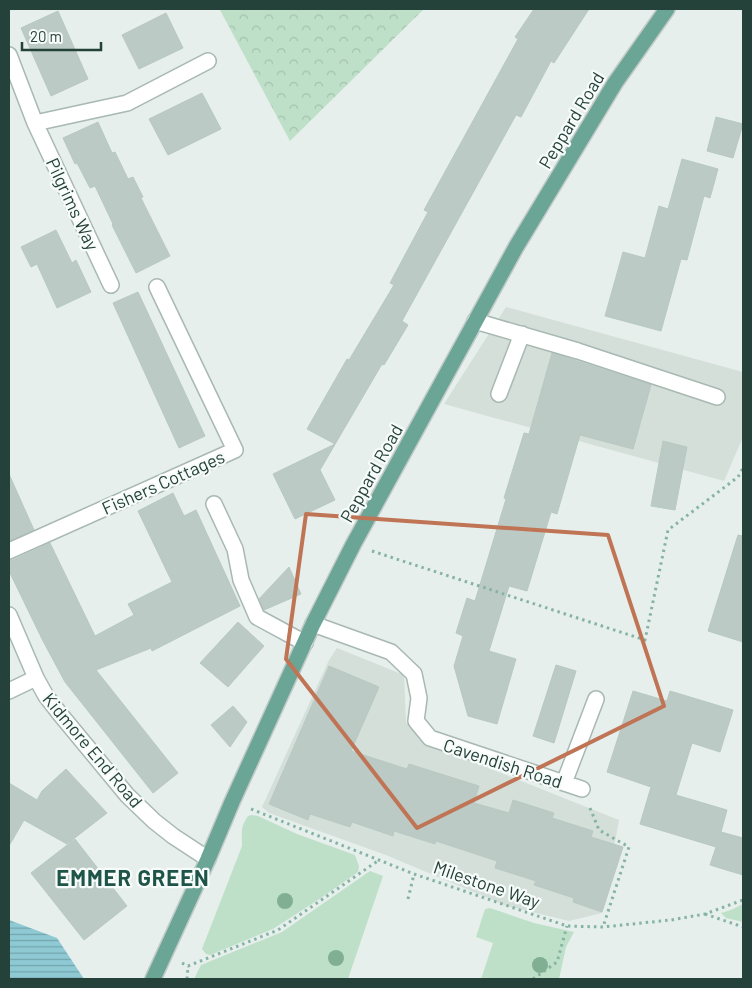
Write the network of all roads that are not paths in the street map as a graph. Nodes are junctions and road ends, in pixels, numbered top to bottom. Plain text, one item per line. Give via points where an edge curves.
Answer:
1 (667, 9) edge
2 (9, 55) edge
3 (208, 61) dead end
4 (34, 123) junction
5 (111, 285) dead end
6 (157, 287) dead end
7 (475, 321) junction
8 (522, 334) junction
9 (498, 394) dead end
10 (716, 397) dead end
11 (214, 504) dead end
12 (9, 551) edge
13 (9, 615) edge
14 (313, 624) junction
15 (304, 643) junction
16 (36, 678) junction
17 (9, 691) edge
18 (596, 699) dead end
19 (564, 783) junction
20 (582, 790) road end
21 (208, 859) junction
22 (153, 979) edge

1 - 7 main road, Peppard Road via 615,83
2 - 4 street, Pilgrims Way
3 - 4 street via 126,103
4 - 5 street, Pilgrims Way
6 - 12 street, Fishers Cottages via 235,450
7 - 8 street
7 - 14 main road, Peppard Road
8 - 9 street
8 - 10 street
11 - 15 street via 235,549 241,580 257,617
13 - 16 street, Kidmore End Road
14 - 15 main road, Peppard Road
14 - 19 street, Cavendish Road via 391,652 414,674 419,698 416,721 430,738
15 - 21 main road, Peppard Road
16 - 17 street
16 - 21 street, Kidmore End Road via 60,714 127,795 154,821
18 - 19 street
19 - 20 street, Cavendish Road
21 - 22 main road, Peppard Road

